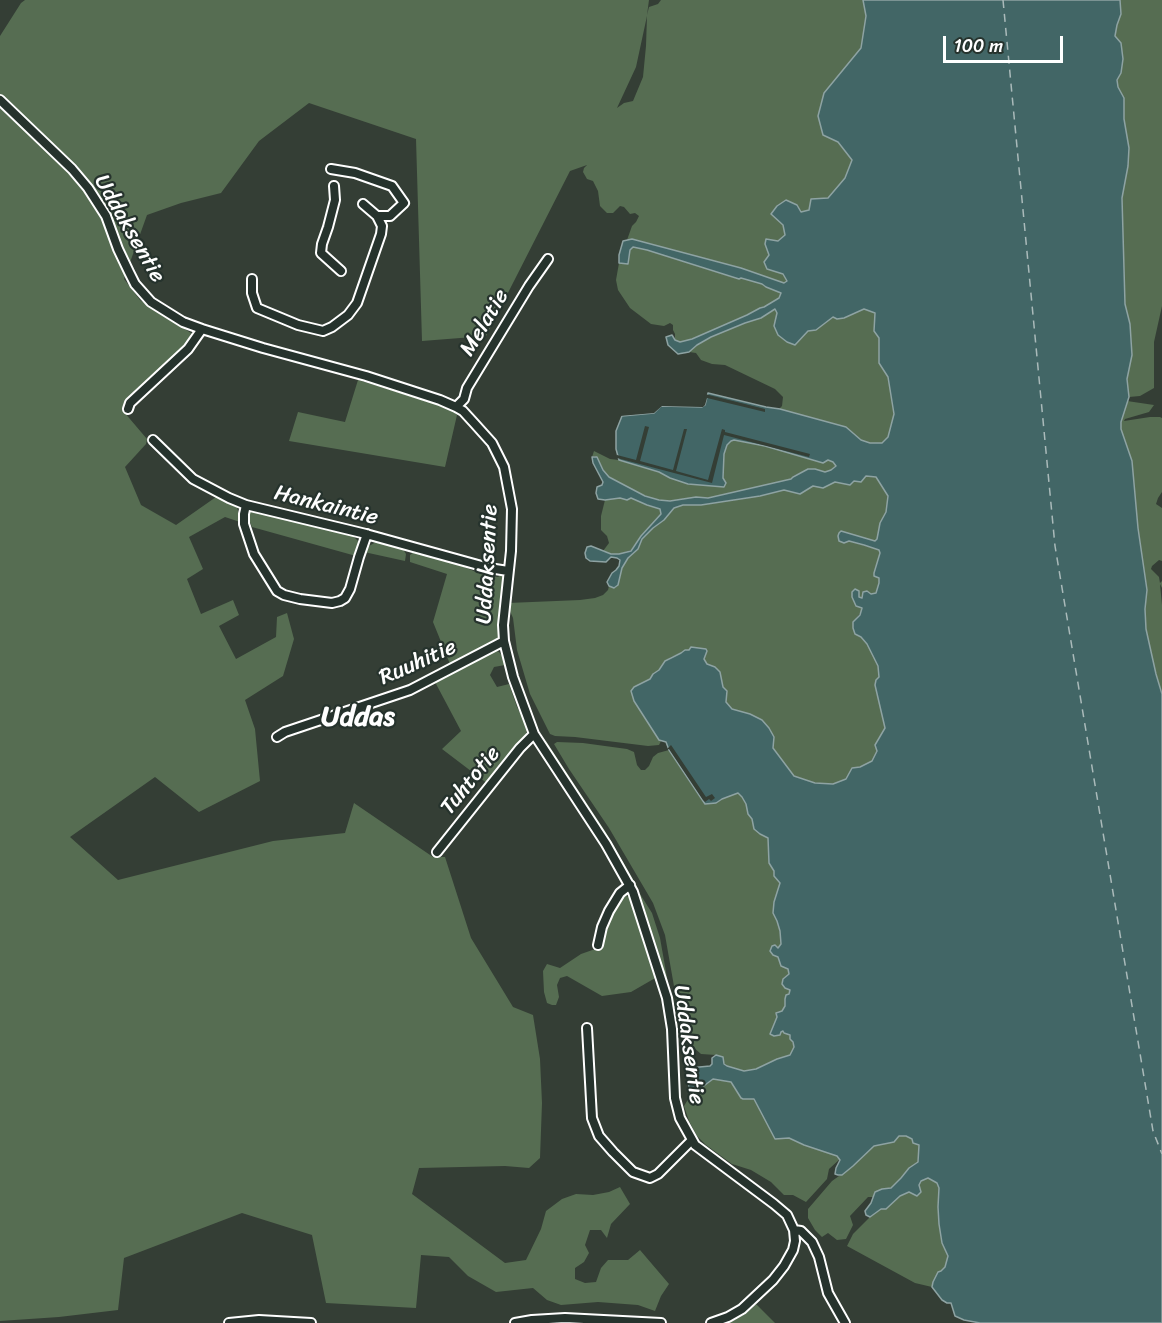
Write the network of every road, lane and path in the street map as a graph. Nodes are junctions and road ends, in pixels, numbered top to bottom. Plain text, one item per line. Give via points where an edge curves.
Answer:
1 (0, 100) edge
2 (331, 169) dead end
3 (334, 186) dead end
4 (363, 204) dead end
5 (377, 216) junction
6 (548, 259) dead end
7 (341, 271) dead end
8 (252, 279) dead end
9 (202, 329) junction
10 (456, 407) junction
11 (128, 409) dead end
12 (153, 440) dead end
13 (246, 505) junction
14 (367, 534) junction
15 (508, 571) junction
16 (504, 641) junction
17 (534, 734) junction
18 (277, 737) dead end
19 (436, 852) dead end
20 (630, 885) junction
21 (598, 945) dead end
22 (587, 1028) dead end
23 (692, 1140) junction
24 (795, 1230) junction
25 (229, 1323) edge
26 (311, 1323) edge
27 (515, 1323) edge
28 (661, 1323) edge
29 (711, 1323) edge
30 (845, 1323) edge

1 - 9 street, Uddaksentie via 88,188 106,216 135,284 151,302
2 - 5 street via 392,186 404,203 390,216
3 - 7 street via 335,200 321,253
4 - 5 street
5 - 8 street via 381,234 357,303 332,327 323,331 307,327 258,308
6 - 10 street, Melatie
9 - 10 street, Uddaksentie via 366,376
9 - 11 street via 188,349
10 - 15 street, Uddaksentie via 492,443 504,467 513,509
12 - 13 street, Hankaintie via 193,479
13 - 14 street, Hankaintie
13 - 14 street via 244,524 254,554 277,591 292,597 332,603 345,598
14 - 15 street, Hankaintie
15 - 16 street, Uddaksentie
16 - 17 street, Uddaksentie
16 - 18 street, Ruuhitie via 410,690
17 - 19 street, Tuhtotie
17 - 20 street, Uddaksentie
20 - 21 street via 609,911
20 - 23 street, Uddaksentie via 667,998 677,1107
22 - 23 street via 592,1118 597,1132 613,1152 633,1172 650,1178
23 - 24 street, Uddaksentie via 774,1204
24 - 29 street via 793,1250 773,1280 742,1309
24 - 30 street, Uddaksentie via 812,1242 828,1293
25 - 26 street
27 - 28 street via 565,1318

